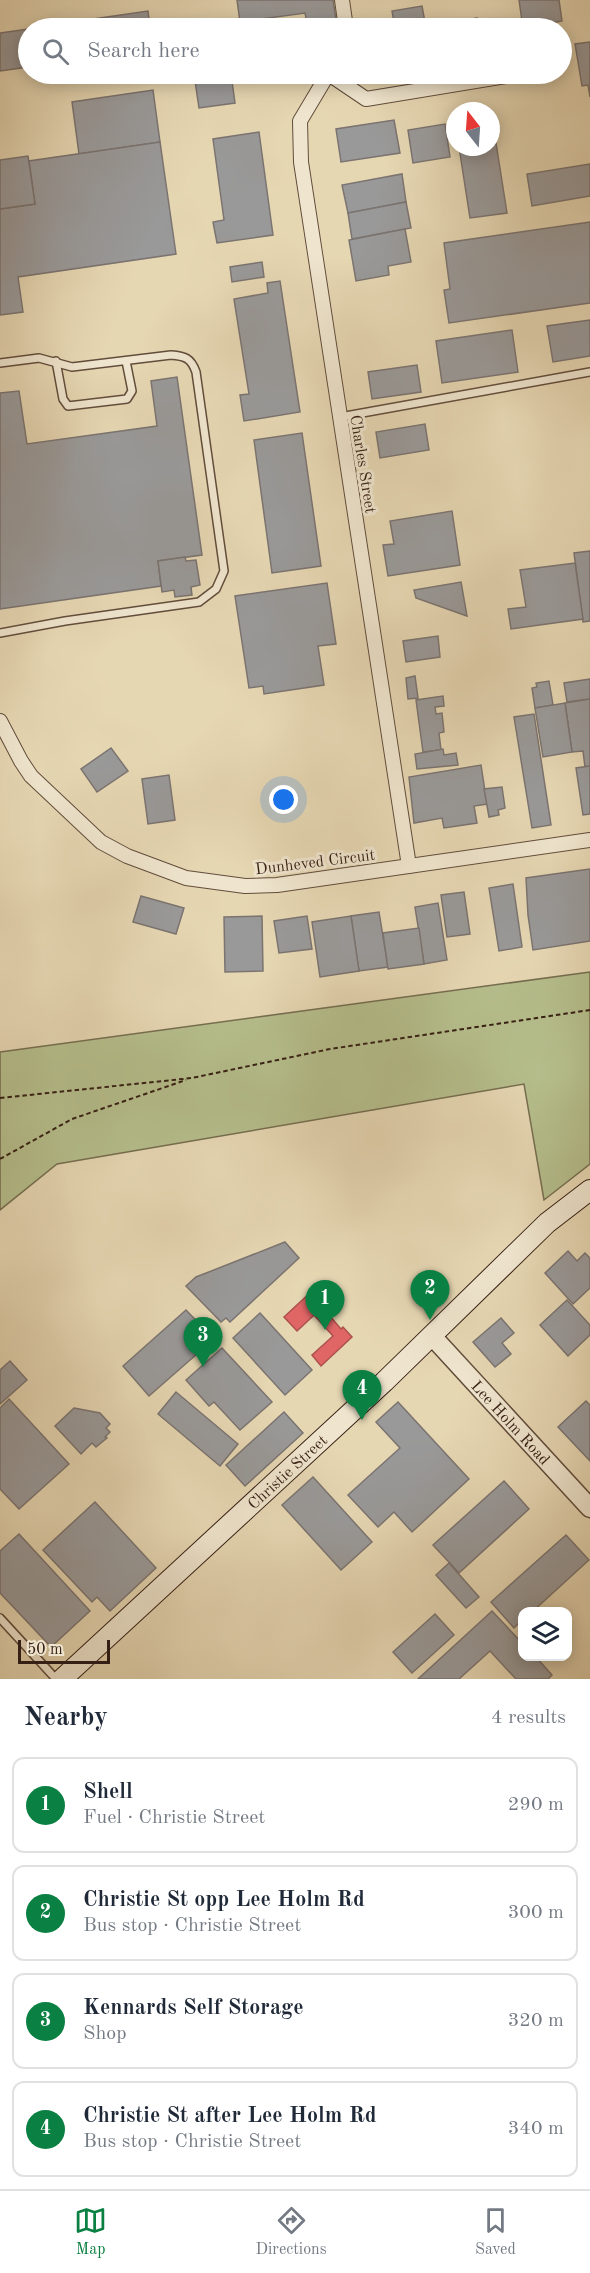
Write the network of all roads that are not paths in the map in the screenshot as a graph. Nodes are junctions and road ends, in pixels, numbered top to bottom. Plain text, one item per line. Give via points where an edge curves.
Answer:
1 (342, 0) edge
2 (345, 18) edge
3 (322, 84) edge
4 (343, 84) edge
5 (458, 84) edge
6 (126, 361) junction
7 (56, 362) junction
8 (0, 363) edge
9 (590, 372) edge
10 (340, 417) junction
11 (0, 633) edge
12 (0, 721) edge
13 (590, 840) edge
14 (409, 866) junction
15 (590, 1190) edge
16 (432, 1336) junction
17 (590, 1508) edge
18 (0, 1618) edge
19 (56, 1679) edge
20 (62, 1679) edge

1 - 2 street
3 - 10 street, Charles Street via 300,121 301,162
4 - 5 street via 366,99
6 - 7 lane via 72,367
6 - 7 lane via 132,391 127,399 68,406
6 - 11 lane via 171,355 192,361 224,571 216,589 199,602
7 - 8 lane via 39,358
9 - 10 lane
10 - 14 street, Charles Street
12 - 14 street, Dunheved Circuit via 31,776 101,842 186,878 245,886 277,885
13 - 14 street, Dunheved Circuit
15 - 16 main road, Christie Street via 547,1223
16 - 17 street, Lee Holm Road
16 - 20 main road, Christie Street
18 - 19 lane

